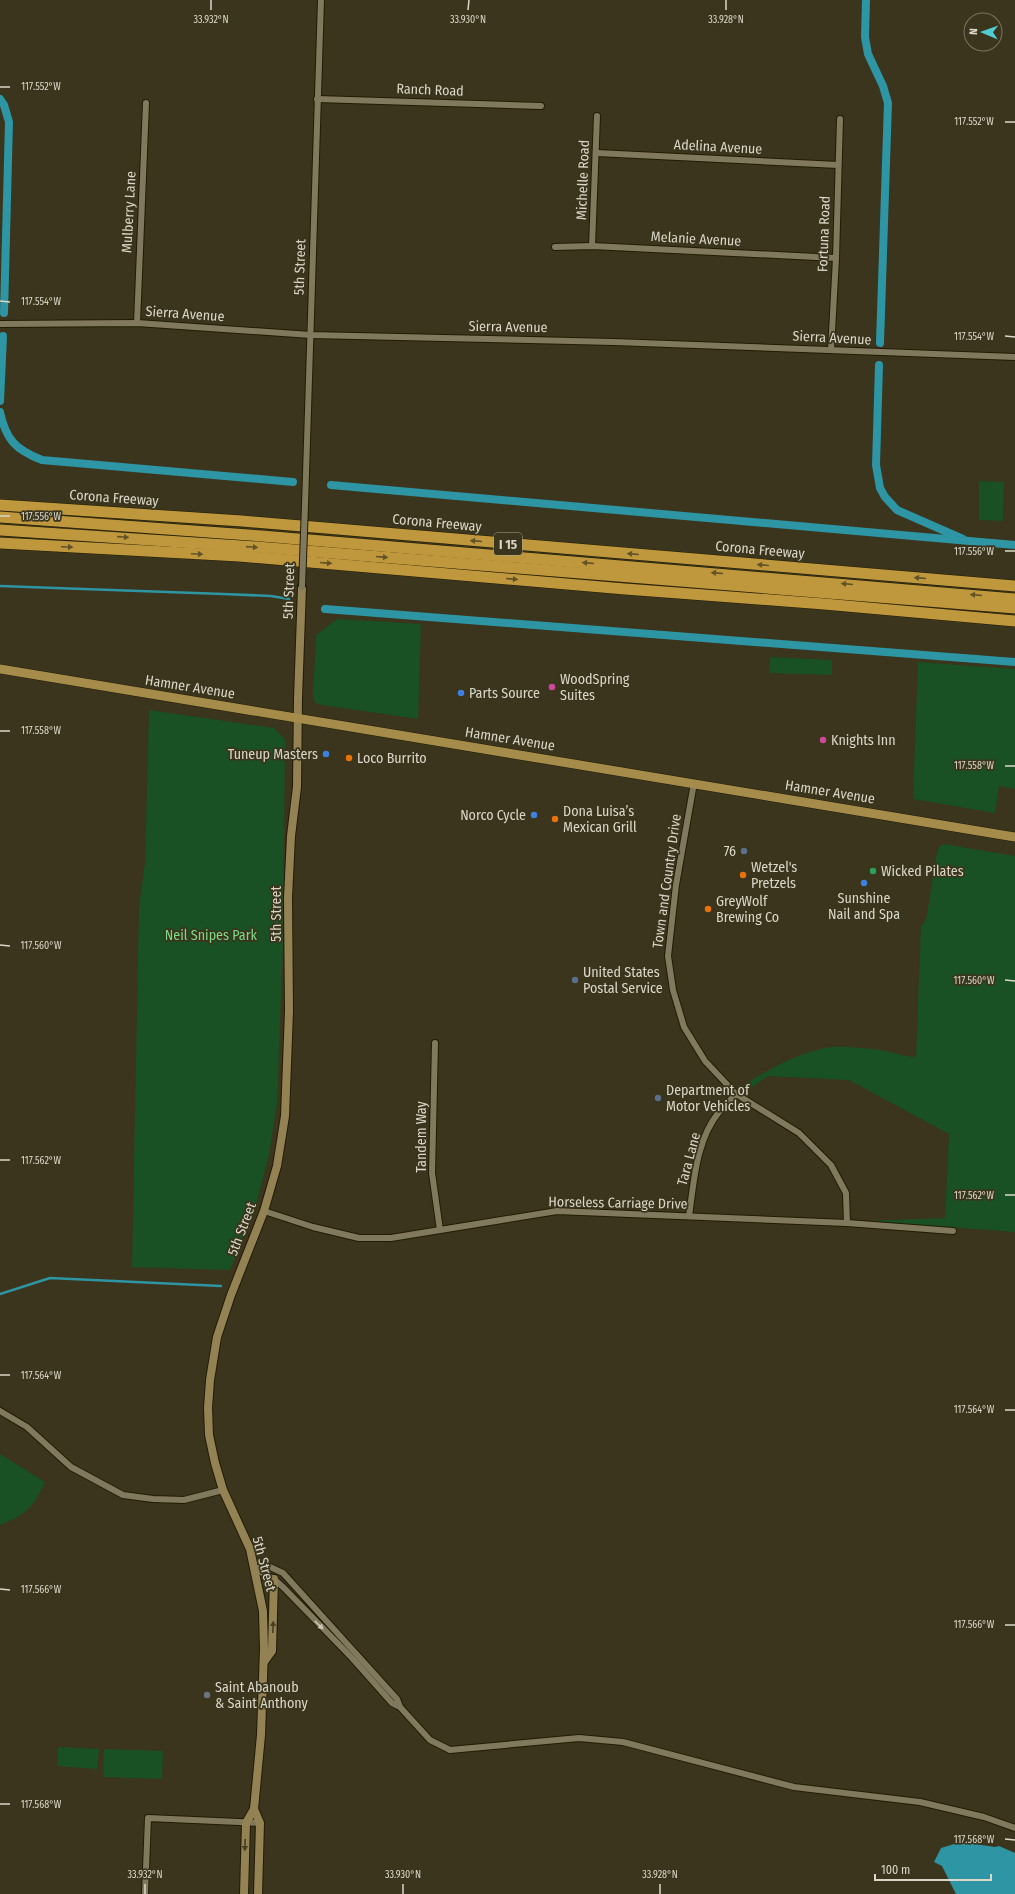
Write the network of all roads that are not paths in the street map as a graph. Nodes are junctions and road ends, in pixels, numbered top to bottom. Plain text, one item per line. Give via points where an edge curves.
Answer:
1 (321, 0) edge
2 (317, 99) junction
3 (146, 103) dead end
4 (541, 106) dead end
5 (597, 116) dead end
6 (840, 119) dead end
7 (597, 153) junction
8 (838, 165) junction
9 (592, 246) junction
10 (555, 247) dead end
11 (836, 258) junction
12 (136, 323) junction
13 (0, 324) edge
14 (311, 335) junction
15 (831, 350) junction
16 (1015, 357) edge
17 (0, 505) edge
18 (0, 517) edge
19 (0, 530) edge
20 (0, 544) edge
21 (827, 571) junction
22 (751, 581) junction
23 (1015, 586) edge
24 (302, 587) joint
25 (1015, 599) edge
26 (824, 604) junction
27 (1015, 608) edge
28 (1015, 621) edge
29 (0, 670) edge
30 (297, 719) junction
31 (694, 783) junction
32 (1015, 837) edge
33 (435, 1043) dead end
34 (736, 1094) junction
35 (264, 1211) junction
36 (689, 1216) junction
37 (848, 1223) junction
38 (440, 1230) junction
39 (953, 1231) dead end
40 (0, 1411) edge
41 (223, 1490) junction
42 (255, 1569) junction
43 (274, 1579) junction
44 (264, 1663) junction
45 (400, 1707) junction
46 (254, 1809) junction
47 (246, 1823) junction
48 (260, 1823) junction
49 (1015, 1828) edge
50 (145, 1894) edge
51 (244, 1894) edge
52 (258, 1894) edge

1 - 2 street, 5th Street
2 - 4 street, Ranch Road
2 - 14 street, 5th Street
3 - 12 street, Mulberry Lane
5 - 7 street, Michelle Road
6 - 8 street, Fortuna Road
7 - 8 street, Adelina Avenue
7 - 9 street, Michelle Road
8 - 11 street, Fortuna Road
9 - 10 street, Melanie Avenue
9 - 11 street, Melanie Avenue
11 - 15 street, Fortuna Road
12 - 13 street, Sierra Avenue
12 - 14 street, Sierra Avenue
14 - 15 street, Sierra Avenue
14 - 24 street, 5th Street, bridge
15 - 16 street, Sierra Avenue
21 -> 17 highway, Corona Freeway / I 15 via 250,522
22 -> 18 highway via 262,536
19 -> 22 highway
20 -> 26 highway via 239,556
21 - 22 highway
23 -> 21 highway, Corona Freeway / I 15
25 -> 22 highway
22 - 26 highway
22 - 27 highway
24 - 30 street, 5th Street
26 - 28 highway
29 - 30 main road, Hamner Avenue
30 - 31 main road, Hamner Avenue
30 - 35 street, 5th Street via 297,787 291,836 288,898 289,1011 285,1116 277,1166
31 - 32 main road, Hamner Avenue
31 - 34 street, Town and Country Drive via 676,885 668,956 673,990 684,1027 705,1061
33 - 38 street, Tandem Way via 432,1173
34 - 36 street, Tara Lane via 718,1113 703,1141 694,1177
34 - 37 street, Town and Country Drive via 800,1133 831,1165 846,1193
35 - 38 street, Horseless Carriage Drive via 358,1238 391,1238
35 - 41 street, 5th Street via 231,1295 213,1358 208,1408 209,1436
36 - 37 street, Horseless Carriage Drive
36 - 38 street, Horseless Carriage Drive via 556,1212
37 - 39 street, Horseless Carriage Drive
40 - 41 street via 27,1427 72,1467 122,1495 184,1500
41 - 42 street, 5th Street via 250,1549
42 - 43 street
42 - 44 street, 5th Street via 263,1610
42 - 45 street via 268,1566 282,1573 397,1699
44 -> 43 street via 272,1651
43 -> 45 street via 352,1658 392,1703
44 - 46 street, 5th Street
45 - 49 street via 430,1740 450,1750 579,1738 622,1742 794,1787 920,1802 984,1817
46 - 47 street, 5th Street
46 - 48 street, 5th Street
47 - 48 street
47 - 50 street via 148,1818
47 -> 51 street, 5th Street
48 - 52 street, 5th Street

